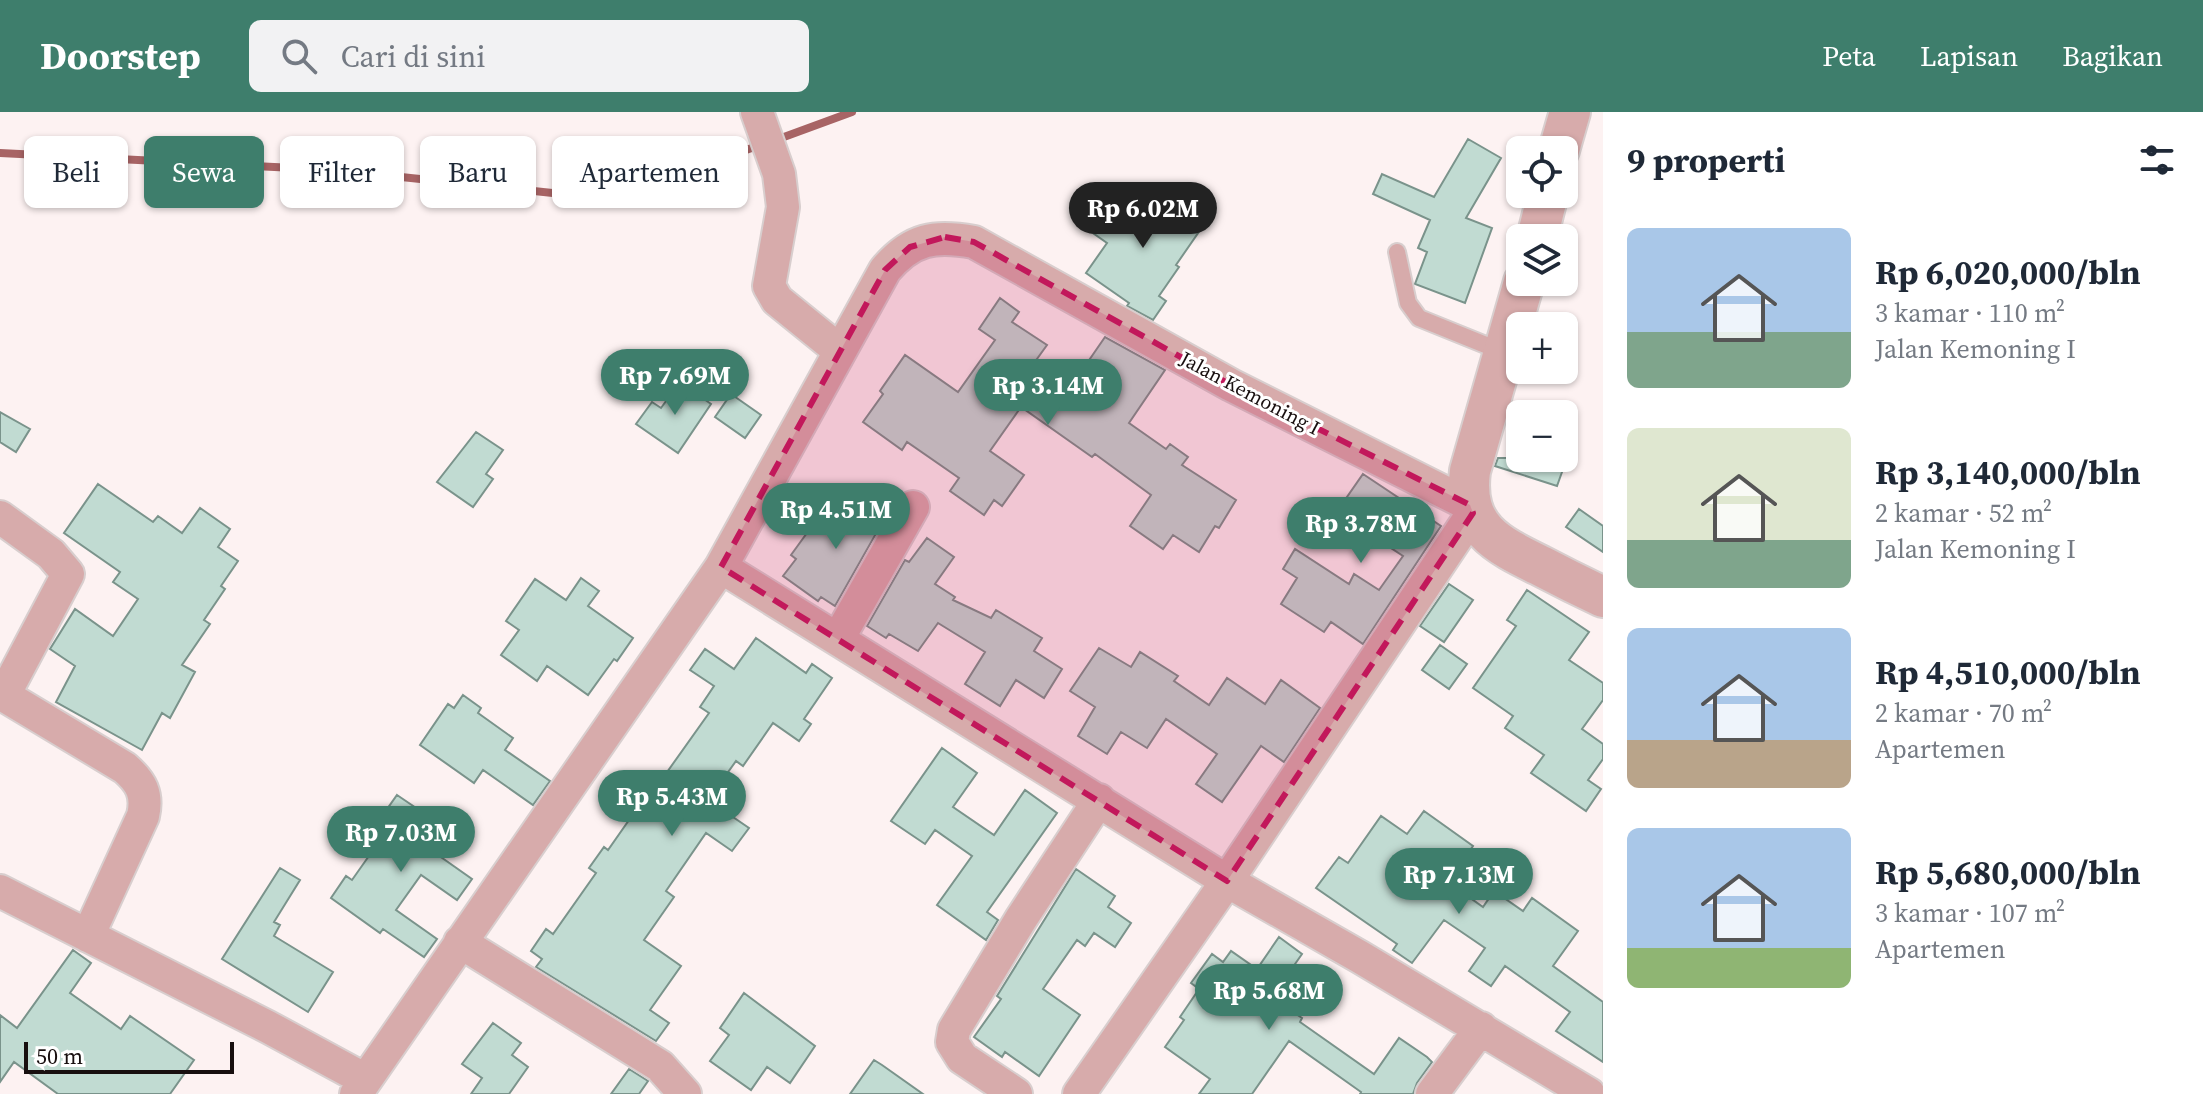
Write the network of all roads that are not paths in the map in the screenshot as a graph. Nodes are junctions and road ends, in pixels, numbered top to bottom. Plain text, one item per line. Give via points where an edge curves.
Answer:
1 (757, 112) edge
2 (1570, 112) edge
3 (1563, 136) edge
4 (1397, 252) dead end
5 (1520, 296) edge
6 (840, 351) junction
7 (1505, 352) junction
8 (913, 507) dead end
9 (1472, 509) junction
10 (0, 517) edge
11 (721, 567) junction
12 (1603, 597) edge
13 (838, 639) junction
14 (2, 694) edge
15 (1099, 800) junction
16 (1227, 881) junction
17 (0, 891) edge
18 (88, 936) junction
19 (460, 942) junction
20 (1481, 1028) junction
21 (360, 1086) edge
22 (685, 1094) edge
23 (1016, 1094) edge
24 (1079, 1094) edge
25 (1432, 1094) edge
26 (1589, 1094) edge

1 - 6 street via 779,174 783,207 769,286 777,300
2 - 3 street
4 - 7 lane via 1408,303 1419,318
5 - 7 street
6 - 9 street, Jalan Kemoning I via 897,255 927,240 974,242 1231,385
6 - 11 street
7 - 9 street via 1470,471
8 - 13 street
9 - 12 street via 1492,539 1506,549
9 - 16 street
10 - 14 street via 51,554 68,574
11 - 13 street
11 - 19 street
13 - 15 street
14 - 18 street via 125,768 143,789 143,816
15 - 16 street
15 - 23 street via 954,1030 952,1042 962,1058
16 - 20 street
16 - 24 street
17 - 18 street
18 - 21 street via 268,1027
19 - 21 street
19 - 22 street via 660,1066
20 - 25 street
20 - 26 street

